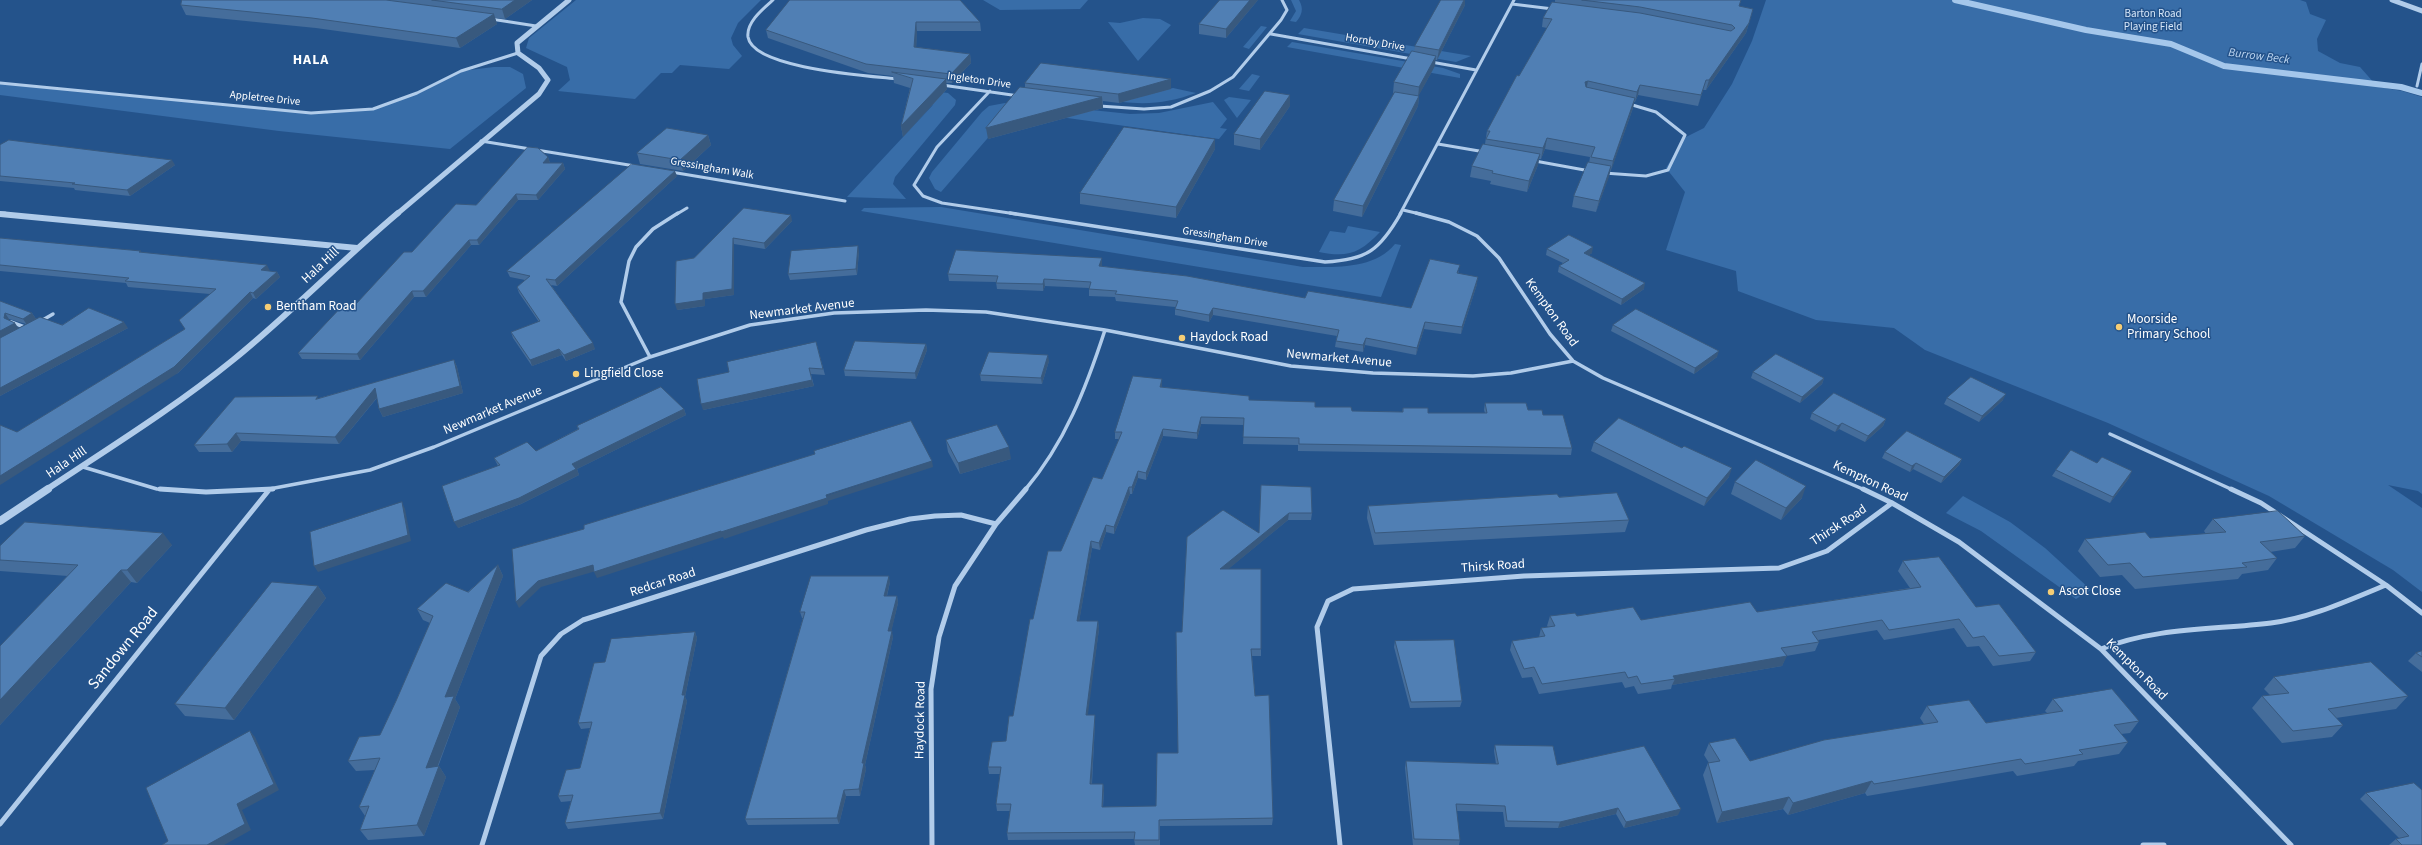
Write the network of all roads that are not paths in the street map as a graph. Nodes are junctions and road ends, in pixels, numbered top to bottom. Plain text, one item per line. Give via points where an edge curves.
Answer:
1 (569, 0) edge
2 (773, 0) edge
3 (1282, 0) edge
4 (1514, 0) edge
5 (2392, 0) edge
6 (1512, 4) junction
7 (1559, 10) edge
8 (2422, 11) edge
9 (488, 19) edge
10 (536, 26) junction
11 (1271, 34) junction
12 (518, 53) junction
13 (1415, 59) edge
14 (1423, 61) edge
15 (2422, 64) edge
16 (1476, 70) junction
17 (906, 80) edge
18 (0, 83) edge
19 (936, 84) edge
20 (2417, 86) dead end
21 (990, 92) junction
22 (1024, 96) edge
23 (1627, 103) edge
24 (1091, 105) edge
25 (481, 141) junction
26 (1438, 144) junction
27 (1489, 153) edge
28 (1529, 160) edge
29 (637, 166) edge
30 (669, 171) edge
31 (844, 201) dead end
32 (687, 208) dead end
33 (1403, 210) junction
34 (0, 214) edge
35 (357, 248) junction
36 (53, 314) dead end
37 (11, 322) edge
38 (28, 328) junction
39 (1105, 330) junction
40 (21, 332) edge
41 (650, 357) junction
42 (1573, 361) junction
43 (2110, 434) dead end
44 (83, 467) junction
45 (269, 490) junction
46 (1892, 503) junction
47 (0, 521) edge
48 (996, 524) junction
49 (2386, 585) junction
50 (2422, 613) edge
51 (2101, 649) junction
52 (0, 824) edge
53 (482, 845) edge
54 (932, 845) edge
55 (1340, 845) edge
56 (2143, 845) edge
57 (2164, 845) edge
58 (2291, 845) edge

1 - 10 street
2 - 17 street via 751,22 748,36 749,42 763,55 794,65
3 - 11 street via 1287,10
4 - 6 street, Gressingham Drive
5 - 8 street
6 - 7 street
6 - 16 street, Gressingham Drive
9 - 10 street
10 - 12 street via 517,43
11 - 13 street, Hornby Drive
11 - 24 street via 1233,78 1181,104 1144,109
12 - 18 street, Appletree Drive via 461,71 417,93 373,109 311,113
12 - 25 street, Hala Hill via 539,68 548,80 539,94
14 - 16 street
15 - 20 street
16 - 26 street, Gressingham Drive
19 - 21 street, Ingleton Drive
21 - 22 street, Ingleton Drive
21 - 33 street, Gressingham Drive via 945,139 920,170 914,185 923,196 942,203 1325,262 1349,261 1371,252 1389,234
23 - 28 street via 1656,112 1685,135 1668,170 1646,176 1619,176
25 - 29 street
25 - 35 street, Hala Hill
26 - 27 street
26 - 33 street, Gressingham Drive
30 - 31 street, Gressingham Walk
32 - 41 street via 653,229 636,247 629,261 621,302
33 - 42 street, Kempton Road via 1449,222 1477,236 1499,258 1550,334
34 - 35 street
35 - 44 street, Hala Hill via 291,311 232,361
36 - 38 street
37 - 38 street
38 - 40 street
39 - 41 street, Newmarket Avenue via 986,312 926,310 834,313 750,326
39 - 42 street, Newmarket Avenue via 1291,366 1373,373 1473,376 1511,373
39 - 48 street, Haydock Road via 1086,388 1066,431 1038,475
41 - 45 street, Newmarket Avenue via 434,447 370,470
42 - 46 street, Kempton Road via 1603,378
43 - 49 street via 2261,503
44 - 45 street, Newmarket Avenue via 157,489 206,492
44 - 47 street, Hala Hill
45 - 52 street, Sandown Road
46 - 51 street, Kempton Road via 1959,542
46 - 55 street, Thirsk Road via 1827,550 1779,568 1524,576 1353,589 1328,601 1317,627
48 - 53 street, Redcar Road via 961,515 910,519 866,530 583,620 561,634 541,656
48 - 54 street, Haydock Road via 956,586 939,637 931,689
49 - 50 street
49 - 51 street via 2319,612 2272,623 2184,629 2116,643
51 - 58 street, Kempton Road
56 - 57 street

